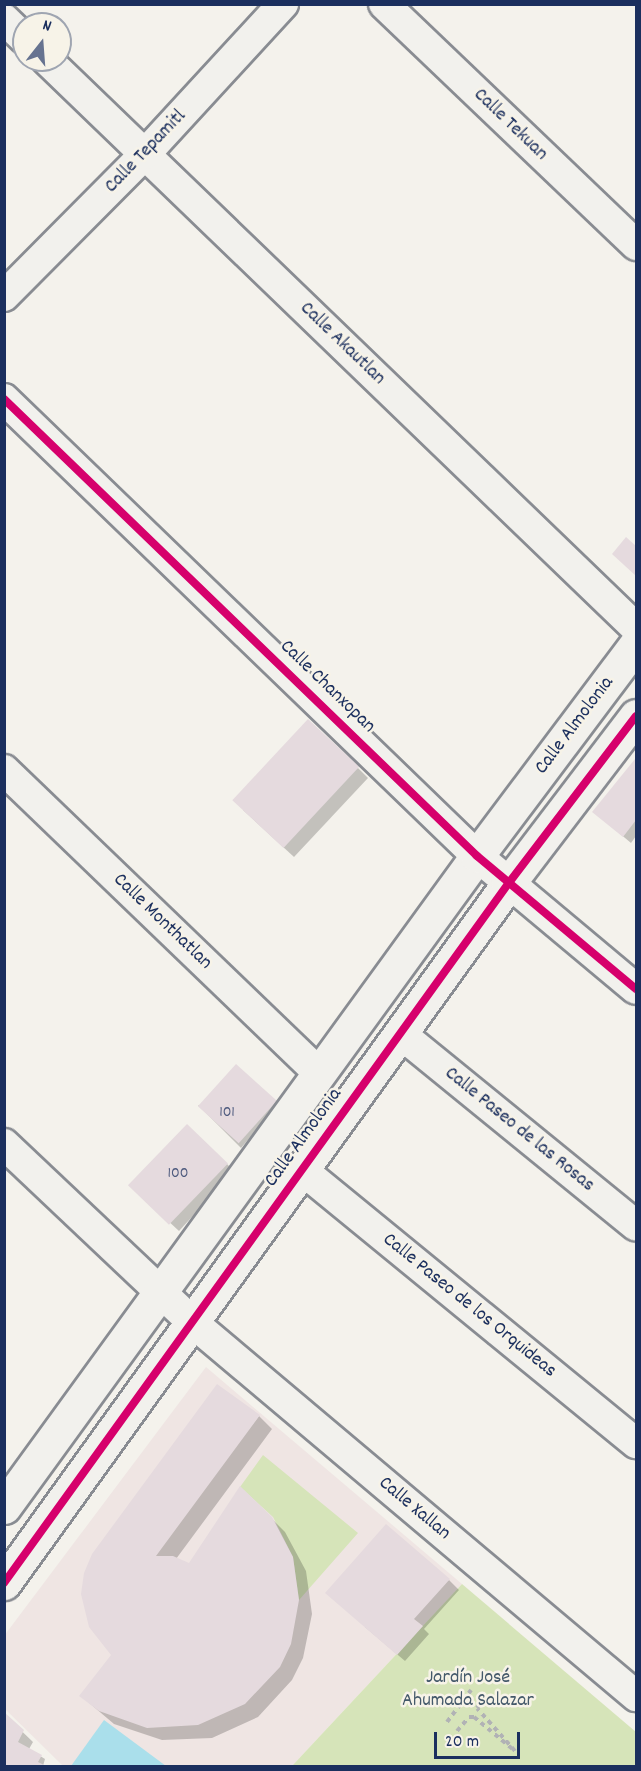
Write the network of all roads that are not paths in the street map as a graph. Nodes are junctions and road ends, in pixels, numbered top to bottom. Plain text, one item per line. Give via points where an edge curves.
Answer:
1 (283, 4) edge
2 (384, 4) edge
3 (60, 72) edge
4 (145, 154) junction
5 (636, 245) edge
6 (4, 296) edge
7 (4, 399) edge
8 (636, 628) edge
9 (636, 644) edge
10 (634, 726) edge
11 (4, 770) edge
12 (477, 856) junction
13 (508, 884) junction
14 (636, 989) edge
15 (401, 1034) junction
16 (319, 1073) junction
17 (4, 1144) edge
18 (301, 1169) junction
19 (636, 1226) edge
20 (160, 1293) junction
21 (192, 1322) junction
22 (636, 1443) edge
23 (4, 1507) edge
24 (4, 1583) edge
25 (633, 1685) edge

1 - 4 street, Calle Tepamitl
2 - 5 street, Calle Tekuan
3 - 4 street, Calle Akautlan
4 - 6 street, Calle Tepamitl
4 - 8 street, Calle Akautlan
7 - 12 street, Calle Chanxopan
9 - 12 street, Calle Almolonia
10 - 13 street, Calle Almolonia
11 - 16 street, Calle Monthatlan
12 - 13 street, Calle Chanxopan
12 - 16 street, Calle Almolonia
13 - 14 street, Calle Chanxopan
13 - 15 street, Calle Almolonia
15 - 18 street, Calle Almolonia
15 - 19 street, Calle Paseo de las Rosas
16 - 20 street, Calle Almolonia
17 - 20 street
18 - 21 street, Calle Almolonia
18 - 22 street, Calle Paseo de los Orquideas
20 - 21 street, Calle Xallan
20 - 23 street, Calle Almolonia
21 - 24 street, Calle Almolonia
21 - 25 street, Calle Xallan

